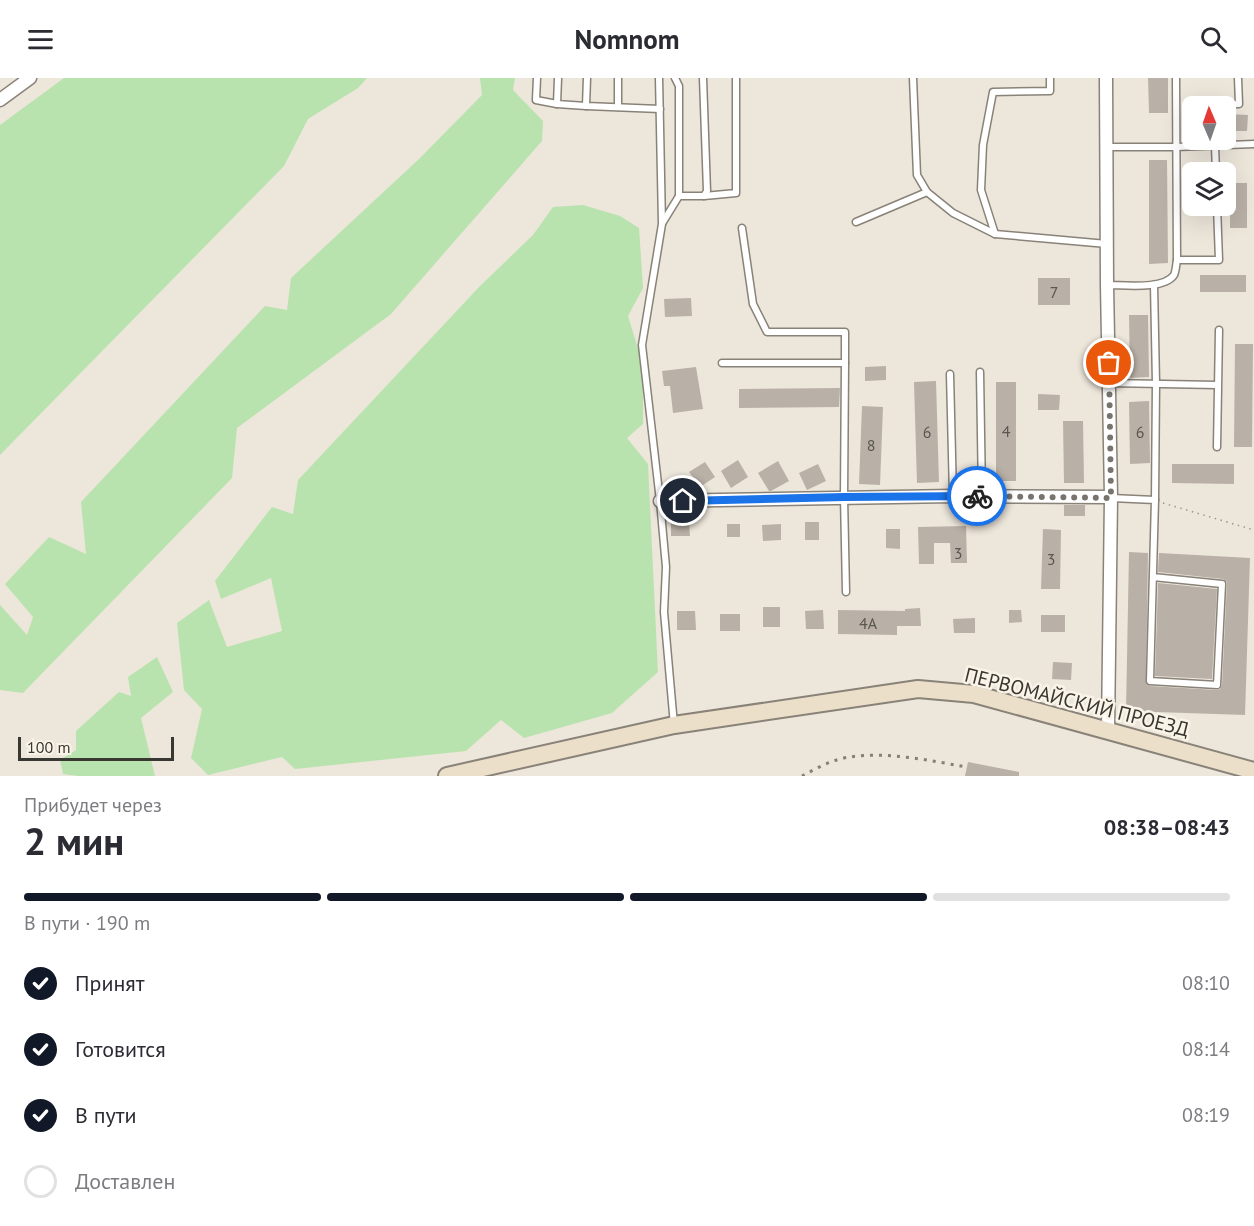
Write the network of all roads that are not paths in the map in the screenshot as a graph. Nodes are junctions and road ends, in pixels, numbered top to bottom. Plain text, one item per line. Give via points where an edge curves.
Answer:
1 (30, 78) edge
2 (537, 78) edge
3 (558, 78) edge
4 (587, 78) edge
5 (618, 78) edge
6 (659, 78) edge
7 (675, 78) edge
8 (703, 78) edge
9 (736, 78) edge
10 (913, 78) edge
11 (1050, 78) edge
12 (1106, 78) edge
13 (1176, 78) edge
14 (1238, 78) edge
15 (0, 100) edge
16 (557, 105) junction
17 (1236, 105) edge
18 (586, 106) junction
19 (618, 107) junction
20 (660, 109) junction
21 (1254, 144) edge
22 (1236, 145) edge
23 (1182, 146) edge
24 (1106, 147) junction
25 (1176, 147) junction
26 (927, 192) junction
27 (704, 195) junction
28 (679, 196) junction
29 (1217, 216) edge
30 (856, 222) dead end
31 (662, 224) junction
32 (741, 228) dead end
33 (995, 234) junction
34 (1107, 244) junction
35 (1177, 260) junction
36 (1107, 285) junction
37 (1154, 285) junction
38 (1219, 330) dead end
39 (722, 363) dead end
40 (845, 363) junction
41 (980, 372) dead end
42 (950, 374) dead end
43 (1109, 383) junction
44 (1156, 383) junction
45 (1217, 385) junction
46 (1217, 447) dead end
47 (953, 496) junction
48 (982, 496) junction
49 (844, 497) junction
50 (1111, 498) junction
51 (1155, 500) junction
52 (660, 501) junction
53 (1153, 577) junction
54 (846, 592) dead end
55 (674, 725) junction
56 (1108, 730) junction
57 (1254, 771) edge
58 (447, 776) edge

1 - 15 street
2 - 16 lane via 536,100
3 - 16 lane
4 - 18 lane
5 - 19 lane
6 - 20 lane
7 - 28 lane via 679,86
8 - 27 lane via 707,191
9 - 27 lane via 736,193
10 - 26 lane via 917,175
11 - 33 lane via 1050,91 993,92 983,145 981,190
12 - 24 street
13 - 25 lane
14 - 17 lane
16 - 18 lane
18 - 19 lane
19 - 20 lane
20 - 31 lane
21 - 22 lane
23 - 25 lane
24 - 25 lane
24 - 34 street
25 - 35 lane
26 - 30 lane
26 - 33 lane via 953,213
27 - 28 lane
28 - 31 lane
29 - 35 lane via 1219,260
31 - 52 lane via 642,345
32 - 40 lane via 753,304 767,332 844,332
33 - 34 lane
34 - 36 street
35 - 37 lane via 1175,273
36 - 37 lane
36 - 43 street
37 - 44 lane
38 - 45 lane
39 - 40 lane
40 - 49 lane
41 - 48 lane
42 - 47 lane
43 - 44 lane
43 - 50 street
44 - 45 lane
44 - 51 lane
45 - 46 lane
47 - 48 street
47 - 49 street
48 - 50 street
49 - 52 street
49 - 54 lane
50 - 51 lane
50 - 56 street
51 - 53 lane
52 - 55 lane
53 - 53 lane via 1150,681 1217,685 1222,584
55 - 56 main road, ПЕРВОМАЙСКИЙ ПРОЕЗД via 918,689 974,694
55 - 58 main road, ПЕРВОМАЙСКИЙ ПРОЕЗД
56 - 57 main road, ПЕРВОМАЙСКИЙ ПРОЕЗД

